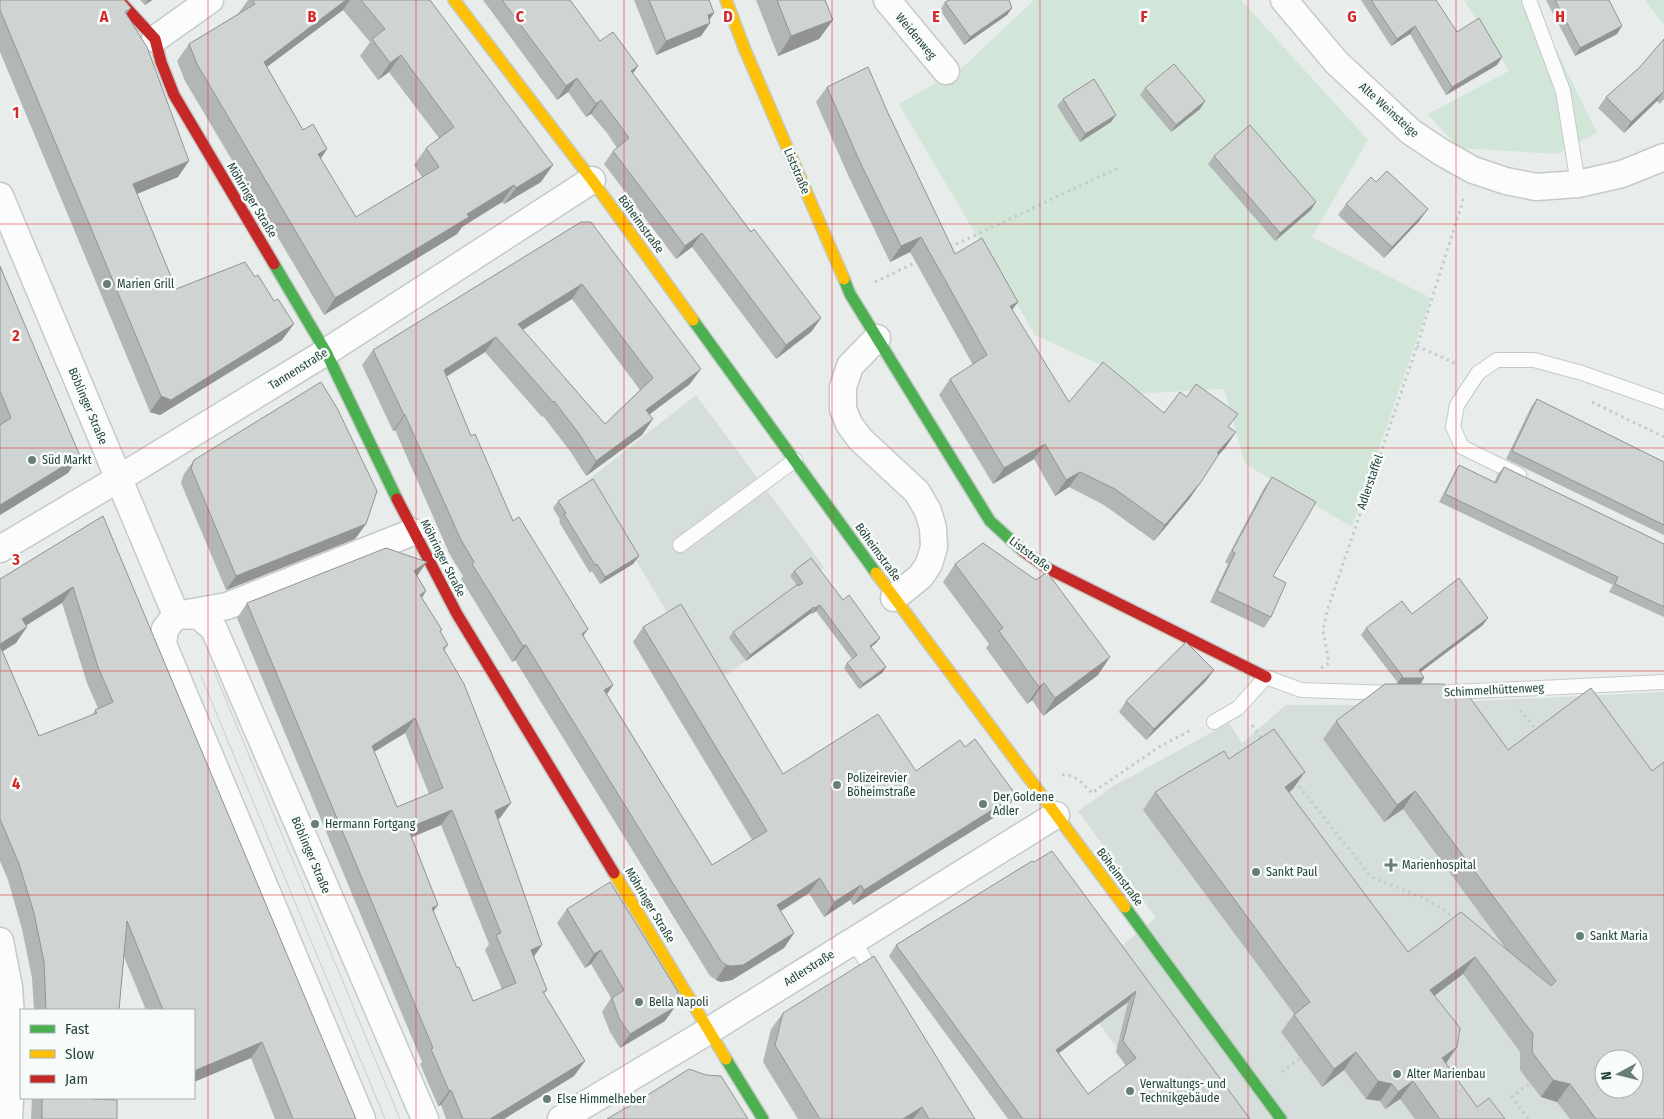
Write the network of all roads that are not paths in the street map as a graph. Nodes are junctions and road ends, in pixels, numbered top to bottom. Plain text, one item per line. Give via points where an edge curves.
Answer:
1 (210, 0) edge
2 (454, 0) edge
3 (726, 0) edge
4 (886, 0) edge
5 (1284, 0) edge
6 (1528, 0) edge
7 (124, 2) edge
8 (155, 39) junction
9 (946, 71) dead end
10 (1664, 157) edge
11 (592, 180) junction
12 (1578, 184) junction
13 (0, 196) edge
14 (877, 338) junction
15 (326, 352) junction
16 (1664, 402) edge
17 (795, 460) junction
18 (118, 480) junction
19 (1532, 481) edge
20 (413, 532) junction
21 (680, 545) dead end
22 (0, 549) edge
23 (894, 598) junction
24 (176, 615) junction
25 (1266, 677) junction
26 (1664, 682) edge
27 (1422, 693) edge
28 (1404, 694) edge
29 (1214, 722) dead end
30 (1056, 815) junction
31 (853, 940) junction
32 (0, 941) edge
33 (884, 992) edge
34 (710, 1030) junction
35 (9, 1119) edge
36 (362, 1119) edge
37 (425, 1119) edge
38 (561, 1119) edge
39 (763, 1119) edge
40 (1282, 1119) edge

1 - 8 street
2 - 11 street, Böheimstraße
3 - 14 street, Liststraße via 850,294
4 - 9 street, Weidenweg
5 - 12 street, Alte Weinsteige via 1336,62 1411,132 1441,152 1473,170 1506,181 1536,187
6 - 12 lane via 1563,91
7 - 8 street, Möhringer Straße
8 - 15 street, Möhringer Straße via 174,95
10 - 12 street, Alte Weinsteige via 1622,174
11 - 15 street, Tannenstraße
11 - 17 street, Böheimstraße
13 - 18 street, Böblinger Straße
14 - 23 street via 850,366 843,387 843,409 860,440 917,492 933,528 934,547 929,564 921,576
14 - 25 street, Liststraße via 990,520 1018,547 1066,579
15 - 18 street, Tannenstraße
15 - 20 street, Möhringer Straße
16 - 19 lane via 1534,360 1497,360 1478,373 1457,405 1453,427 1462,447
17 - 21 lane
17 - 23 street, Böheimstraße
18 - 22 street, Tannenstraße
18 - 24 street, Böblinger Straße
20 - 24 street via 227,606
20 - 34 street, Möhringer Straße via 457,614
23 - 30 street, Böheimstraße
24 - 36 street via 165,629 164,644
24 - 37 street, Böblinger Straße via 199,616 214,629
25 - 28 lane via 1301,690
25 - 29 lane via 1238,708
26 - 27 lane, Schimmelhüttenweg
30 - 31 street, Adlerstraße
30 - 40 street, Böheimstraße
31 - 33 lane
31 - 34 street, Adlerstraße
32 - 35 street via 9,987 12,1044
34 - 38 street, Adlerstraße
34 - 39 street, Möhringer Straße

